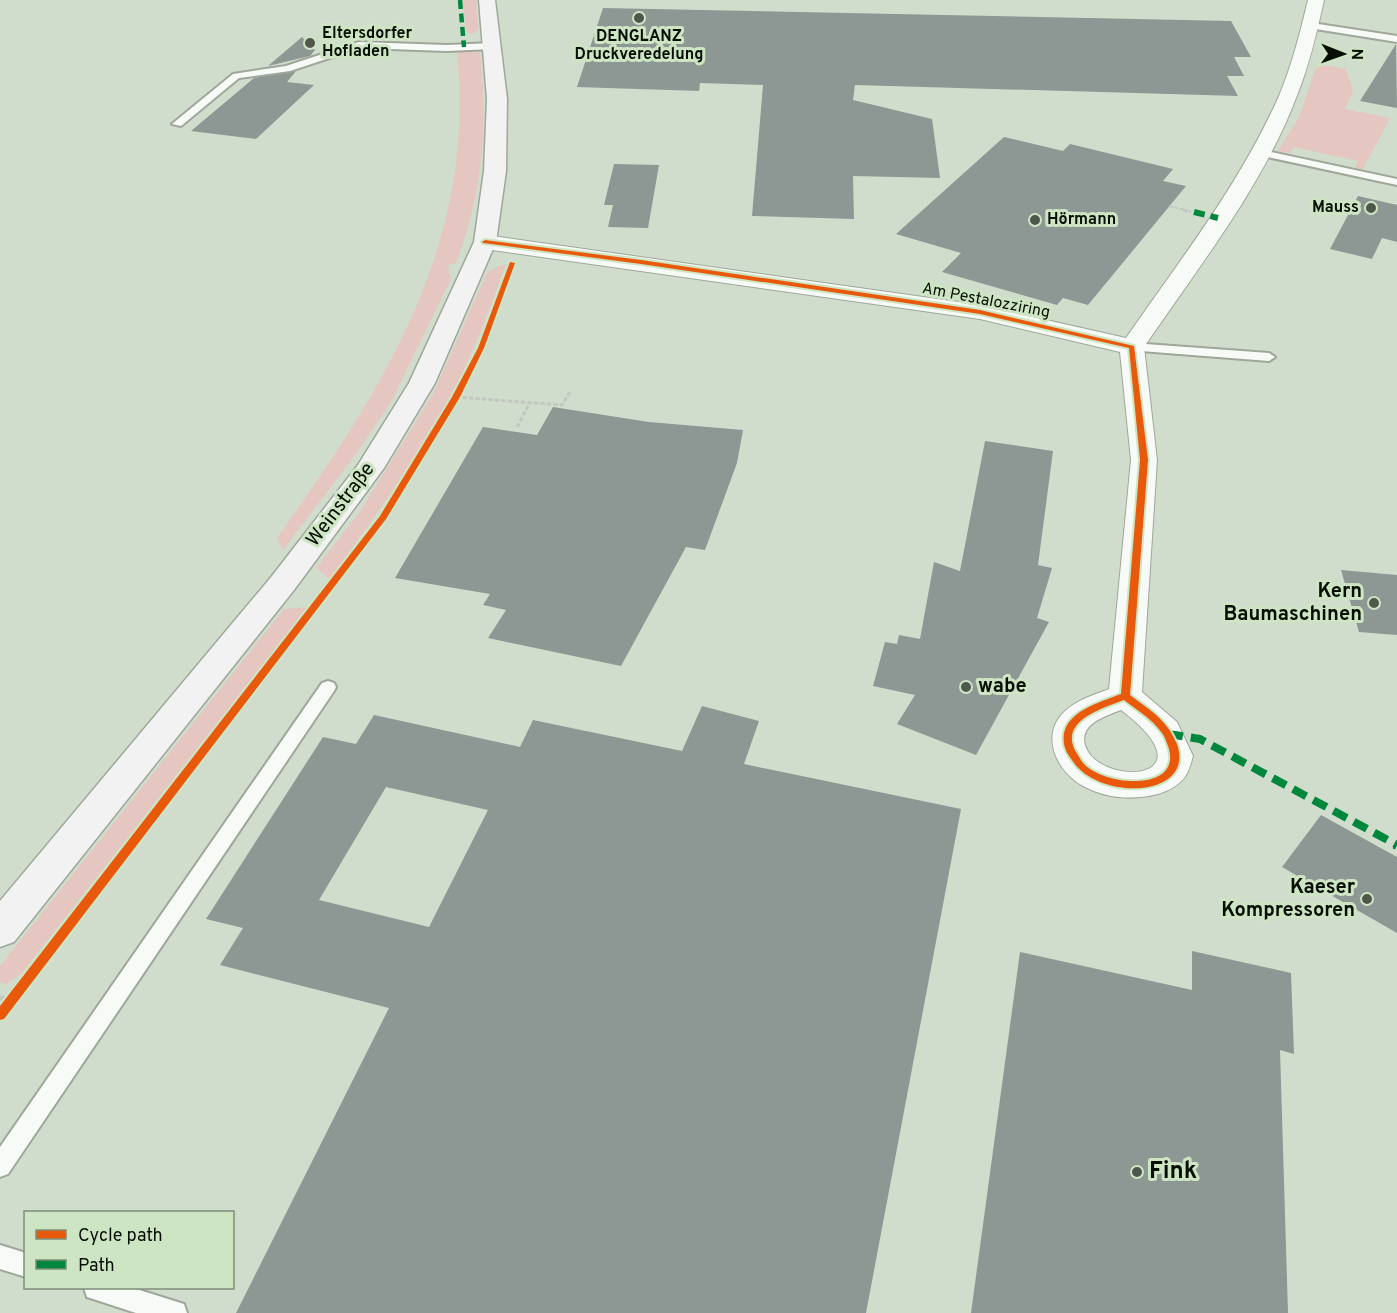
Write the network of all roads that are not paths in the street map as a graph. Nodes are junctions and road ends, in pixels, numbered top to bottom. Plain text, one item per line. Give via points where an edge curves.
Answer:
1 (487, 0) edge
2 (1316, 0) edge
3 (1312, 26) junction
4 (1397, 39) edge
5 (493, 46) junction
6 (177, 124) dead end
7 (1262, 153) junction
8 (1397, 182) edge
9 (485, 242) junction
10 (1132, 347) junction
11 (1269, 357) dead end
12 (328, 687) dead end
13 (1125, 696) dead end
14 (0, 930) edge
15 (0, 1166) edge
16 (0, 1257) edge
17 (24, 1264) edge
18 (102, 1289) edge
19 (175, 1313) edge

1 - 5 main road, Weinstraße
2 - 3 street
3 - 4 lane
3 - 7 street via 1285,109
5 - 6 lane via 359,45 287,69 236,76
5 - 9 main road, Weinstraße via 497,99 495,171
7 - 8 lane
7 - 10 street
9 - 10 street, Am Pestalozziring via 980,312
9 - 14 main road, Weinstraße via 422,383 370,468 283,583
10 - 11 lane
10 - 13 street via 1144,460
12 - 15 lane
16 - 17 lane
18 - 19 lane

